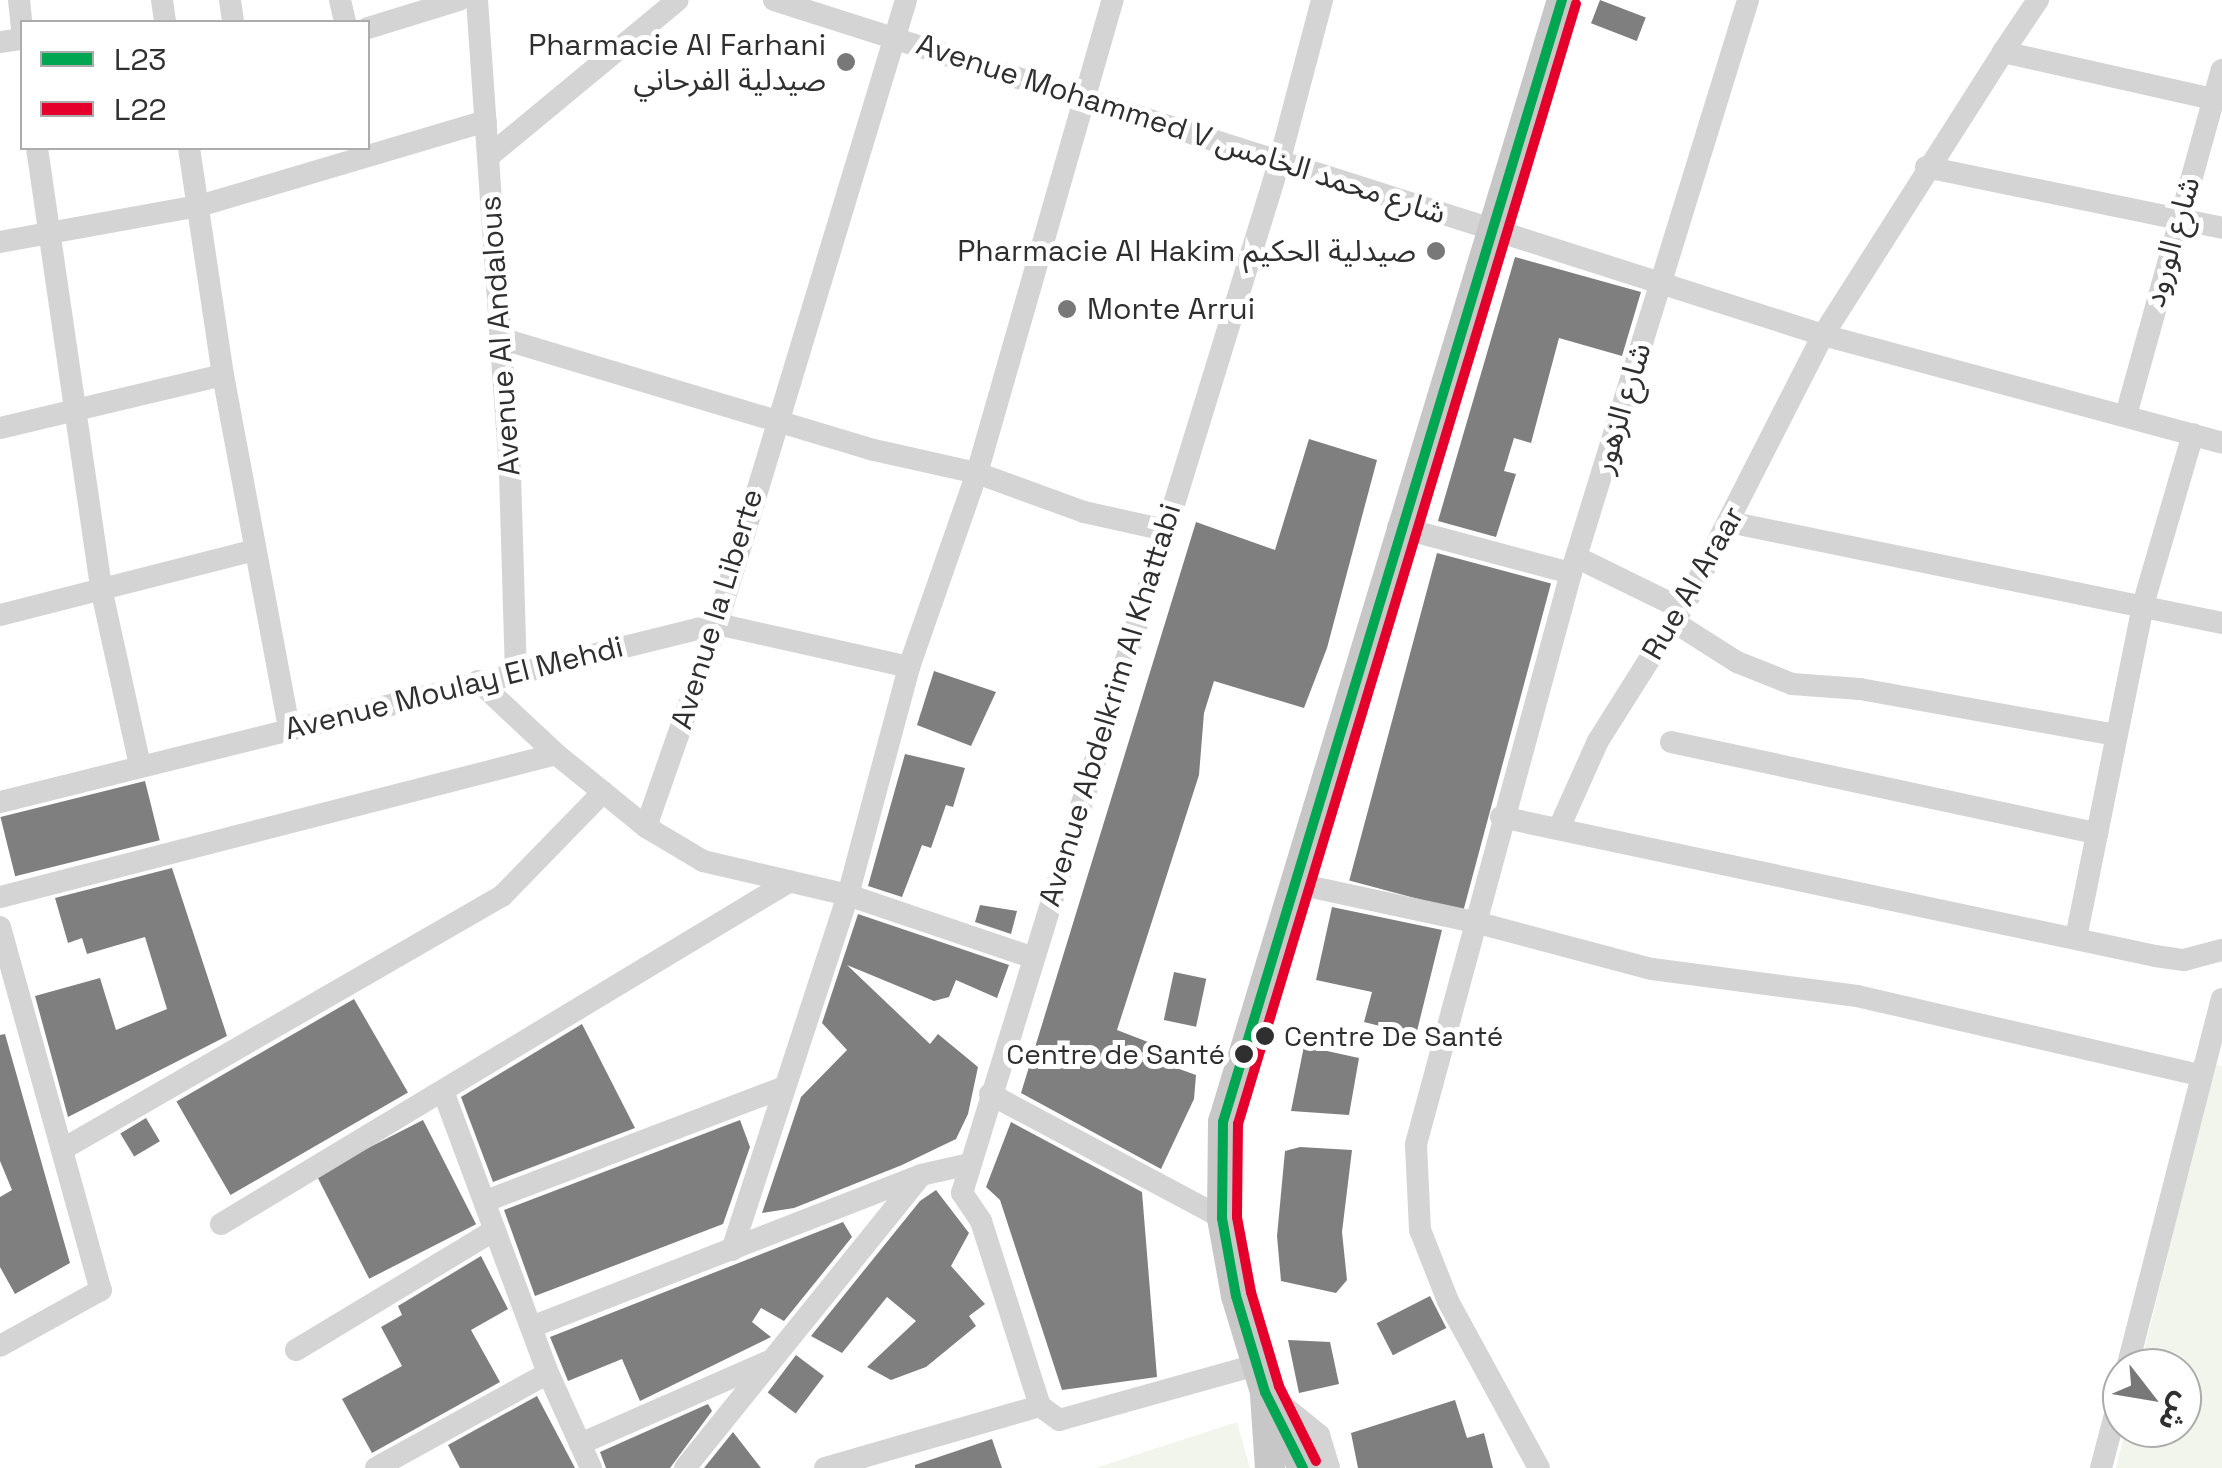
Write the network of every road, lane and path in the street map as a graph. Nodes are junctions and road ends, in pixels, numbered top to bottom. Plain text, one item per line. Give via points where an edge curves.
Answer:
1 (459, 0) edge
2 (477, 0) edge
3 (678, 0) edge
4 (774, 0) edge
5 (906, 0) edge
6 (1113, 0) edge
7 (1322, 0) edge
8 (1562, 0) edge
9 (1748, 0) edge
10 (2038, 0) edge
11 (370, 27) edge
12 (894, 36) junction
13 (2002, 52) junction
14 (2222, 70) edge
15 (1083, 98) junction
16 (2213, 99) junction
17 (486, 121) junction
18 (37, 150) edge
19 (189, 150) edge
20 (488, 157) junction
21 (1278, 162) junction
22 (1926, 166) junction
23 (199, 206) junction
24 (2178, 222) junction
25 (2222, 228) edge
26 (1492, 230) junction
27 (48, 234) junction
28 (0, 242) edge
29 (1661, 281) junction
30 (1822, 336) junction
31 (500, 338) junction
32 (223, 376) junction
33 (76, 412) junction
34 (2126, 415) junction
35 (776, 418) junction
36 (0, 428) edge
37 (2192, 434) junction
38 (2222, 442) edge
39 (978, 473) junction
40 (1729, 522) junction
41 (1398, 526) junction
42 (1165, 530) junction
43 (255, 550) junction
44 (1573, 565) junction
45 (101, 588) junction
46 (2142, 605) junction
47 (0, 614) edge
48 (1678, 616) junction
49 (2222, 623) edge
50 (717, 624) junction
51 (909, 666) junction
52 (516, 672) junction
53 (478, 681) junction
54 (289, 727) junction
55 (2116, 735) junction
56 (1672, 742) dead end
57 (556, 754) junction
58 (140, 766) junction
59 (603, 792) junction
60 (0, 802) edge
61 (1501, 816) junction
62 (646, 826) junction
63 (1559, 828) junction
64 (2098, 832) junction
65 (790, 881) junction
66 (1293, 883) junction
67 (848, 895) junction
68 (0, 897) edge
69 (1471, 921) junction
70 (0, 926) edge
71 (2076, 938) junction
72 (2222, 950) edge
73 (1030, 957) junction
74 (10, 1000) edge
75 (2222, 1000) edge
76 (2198, 1075) junction
77 (782, 1088) junction
78 (443, 1090) junction
79 (990, 1094) junction
80 (63, 1149) junction
81 (970, 1164) junction
82 (921, 1175) junction
83 (486, 1202) junction
84 (1222, 1218) junction
85 (222, 1224) dead end
86 (495, 1230) junction
87 (732, 1250) junction
88 (534, 1326) junction
89 (0, 1346) edge
90 (2132, 1348) edge
91 (296, 1350) dead end
92 (770, 1361) junction
93 (548, 1373) junction
94 (1260, 1379) junction
95 (1040, 1406) junction
96 (580, 1444) junction
97 (376, 1468) edge
98 (591, 1468) edge
99 (685, 1468) edge
100 (825, 1468) edge
101 (1270, 1468) edge
102 (1303, 1468) edge
103 (1329, 1468) edge
104 (1539, 1468) edge

1 - 11 street
2 - 17 street, Avenue Al Andalous
3 - 20 street
4 - 12 street, Avenue Mohammed V شارع محمد الخامس
5 - 12 street, Avenue la Liberte
6 - 15 street
7 - 21 street, Avenue Abdelkrim Al Khattabi
8 - 26 main road
9 - 29 street, شارع الزهور
10 - 13 street, Rue Al Araar
12 - 15 street, Avenue Mohammed V شارع محمد الخامس
12 - 35 street, Avenue la Liberte
13 - 16 street
13 - 22 street, Rue Al Araar
14 - 16 street, شارع الورود
15 - 21 street, Avenue Mohammed V شارع محمد الخامس
15 - 39 street
16 - 24 street, شارع الورود
17 - 20 street, Avenue Al Andalous
17 - 23 street
18 - 27 street
19 - 23 street
20 - 31 street, Avenue Al Andalous
21 - 26 street, Avenue Mohammed V شارع محمد الخامس
21 - 42 street, Avenue Abdelkrim Al Khattabi
22 - 24 street
22 - 30 street, Rue Al Araar
23 - 27 street
23 - 32 street
24 - 25 street
24 - 34 street, شارع الورود
26 - 29 street, Avenue Mohammed V شارع محمد الخامس
26 - 41 main road
27 - 28 street
27 - 33 street
29 - 30 street, Avenue Mohammed V شارع محمد الخامس
29 - 44 street, شارع الزهور
30 - 34 street, Avenue Mohammed V شارع محمد الخامس
30 - 40 street, Rue Al Araar
31 - 35 street
31 - 52 street, Avenue Al Andalous
32 - 33 street
32 - 43 street
33 - 36 street
33 - 45 street
34 - 37 street, Avenue Mohammed V شارع محمد الخامس
35 - 39 street via 874,450
35 - 50 street, Avenue la Liberte
37 - 38 street, Avenue Mohammed V شارع محمد الخامس
37 - 46 street
39 - 42 street via 1084,512
39 - 51 street
40 - 46 street
40 - 48 street, Rue Al Araar
41 - 44 street
41 - 66 main road
42 - 73 street, Avenue Abdelkrim Al Khattabi
43 - 45 street
43 - 54 street
44 - 48 street
44 - 61 street, شارع الزهور
45 - 47 street
45 - 58 street
46 - 49 street
46 - 55 street
48 - 55 street via 1738,662 1792,684 1860,689
48 - 63 street, Rue Al Araar via 1598,742
50 - 51 street, Avenue Moulay El Mehdi
50 - 52 street, Avenue Moulay El Mehdi
50 - 62 street, Avenue la Liberte
51 - 67 street
52 - 53 street, Avenue Moulay El Mehdi
53 - 54 street, Avenue Moulay El Mehdi
53 - 57 street
54 - 58 street, Avenue Moulay El Mehdi
55 - 64 street
56 - 64 street
57 - 59 street
57 - 68 street
58 - 60 street, Avenue Moulay El Mehdi
59 - 62 street
59 - 80 street via 502,896
61 - 63 street
61 - 69 street, شارع الزهور
62 - 65 street via 703,861
63 - 71 street
64 - 71 street
65 - 67 street
65 - 78 street
66 - 69 street
66 - 84 main road via 1231,1083 1219,1166
67 - 73 street
67 - 77 street
69 - 76 street via 1652,969 1857,996
69 - 104 street, شارع الزهور via 1416,1144 1414,1186 1420,1230 1448,1300
70 - 74 street
71 - 72 street via 2184,960
73 - 79 street, Avenue Abdelkrim Al Khattabi
74 - 80 street
75 - 76 street
76 - 90 street
77 - 83 street
77 - 87 street
78 - 83 street
78 - 85 street
79 - 81 street, Avenue Abdelkrim Al Khattabi
79 - 84 street
80 - 89 street via 102,1290
81 - 82 street
81 - 95 street, Avenue Abdelkrim Al Khattabi via 962,1193 981,1221
82 - 87 street
82 - 92 street
83 - 86 street
84 - 94 main road
86 - 88 street
86 - 91 street
87 - 88 street
88 - 93 street
92 - 96 street
92 - 99 street
93 - 96 street
93 - 97 street
94 - 95 street via 1058,1420
94 - 101 main road
94 - 102 main road
94 - 103 street via 1318,1435
95 - 100 street
96 - 98 street

